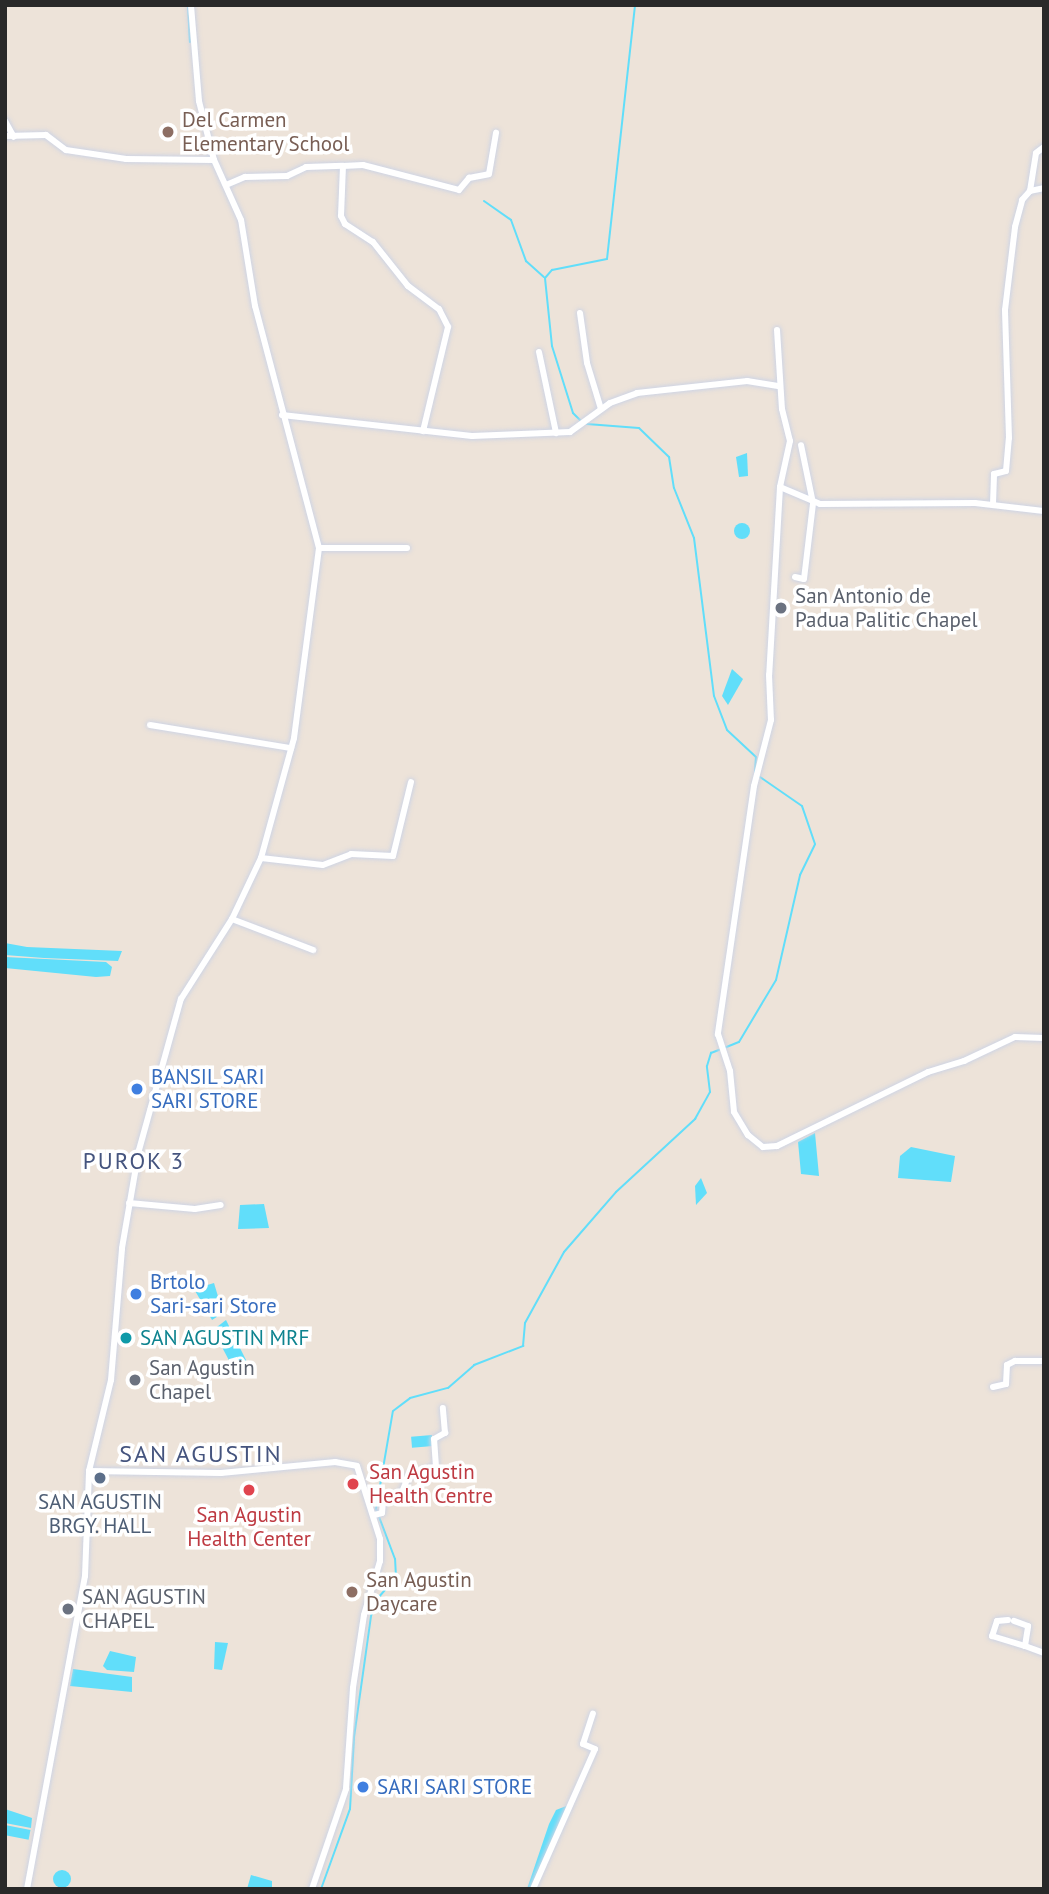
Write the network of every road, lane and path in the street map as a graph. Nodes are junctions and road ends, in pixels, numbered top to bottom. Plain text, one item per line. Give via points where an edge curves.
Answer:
1 (191, 5) edge
2 (5, 121) edge
3 (496, 133) dead end
4 (5, 136) edge
5 (14, 137) junction
6 (1044, 147) edge
7 (214, 160) junction
8 (343, 166) junction
9 (226, 185) junction
10 (1044, 188) edge
11 (1030, 191) junction
12 (580, 313) dead end
13 (777, 330) dead end
14 (539, 352) dead end
15 (780, 386) junction
16 (601, 409) junction
17 (282, 415) junction
18 (423, 431) junction
19 (556, 433) junction
20 (801, 445) dead end
21 (780, 487) junction
22 (812, 502) junction
23 (993, 504) junction
24 (1044, 511) edge
25 (319, 548) junction
26 (407, 548) dead end
27 (795, 577) dead end
28 (150, 725) dead end
29 (291, 748) junction
30 (411, 782) dead end
31 (261, 858) junction
32 (233, 919) junction
33 (313, 950) dead end
34 (1044, 1038) edge
35 (129, 1203) junction
36 (221, 1205) dead end
37 (1044, 1361) edge
38 (993, 1387) dead end
39 (443, 1408) dead end
40 (89, 1471) junction
41 (374, 1515) junction
42 (1025, 1646) junction
43 (1044, 1653) edge
44 (593, 1714) dead end
45 (27, 1889) edge
46 (313, 1889) edge
47 (534, 1889) edge

1 - 7 street via 199,101
2 - 5 street
3 - 8 street via 489,174 469,178 460,190 363,165
4 - 5 street
5 - 7 street via 46,135 66,149 126,159
6 - 11 street via 1036,153
7 - 9 street
8 - 9 street via 306,167 287,176 245,177
8 - 18 street via 341,216 345,223 373,242 401,279 439,309 448,327
9 - 17 street via 241,220 255,306
10 - 11 street
11 - 23 street via 1022,200 1015,227 1006,288 1009,438 1006,471 994,474
12 - 16 street via 587,363
13 - 15 street
14 - 19 street
15 - 16 street via 747,381 637,393
15 - 21 street via 790,441
16 - 19 street via 577,430
17 - 18 street
17 - 25 street
18 - 19 street via 471,436
20 - 22 street
21 - 22 street
21 - 34 street via 769,675 771,720 754,786 731,928 719,1045 730,1071 737,1119 748,1135 769,1148 861,1108 928,1072 1015,1037
22 - 23 street
22 - 27 street via 804,579
23 - 24 street
25 - 26 street
25 - 29 street
28 - 29 street
29 - 31 street
30 - 31 street via 393,856 351,854 323,865
31 - 32 street
32 - 33 street
32 - 35 street via 181,999 146,1116
35 - 36 street via 195,1209
35 - 40 street via 111,1380
37 - 38 street via 1007,1365 1006,1384
39 - 41 street via 445,1433 434,1439 436,1467 409,1475 402,1492 383,1501 382,1513
40 - 41 street via 256,1472 353,1464
40 - 45 street via 85,1576
41 - 46 street via 380,1561 364,1615 353,1688 346,1789
42 - 42 street via 1028,1626 997,1621 992,1636
42 - 43 street
44 - 47 street via 583,1744 595,1749

